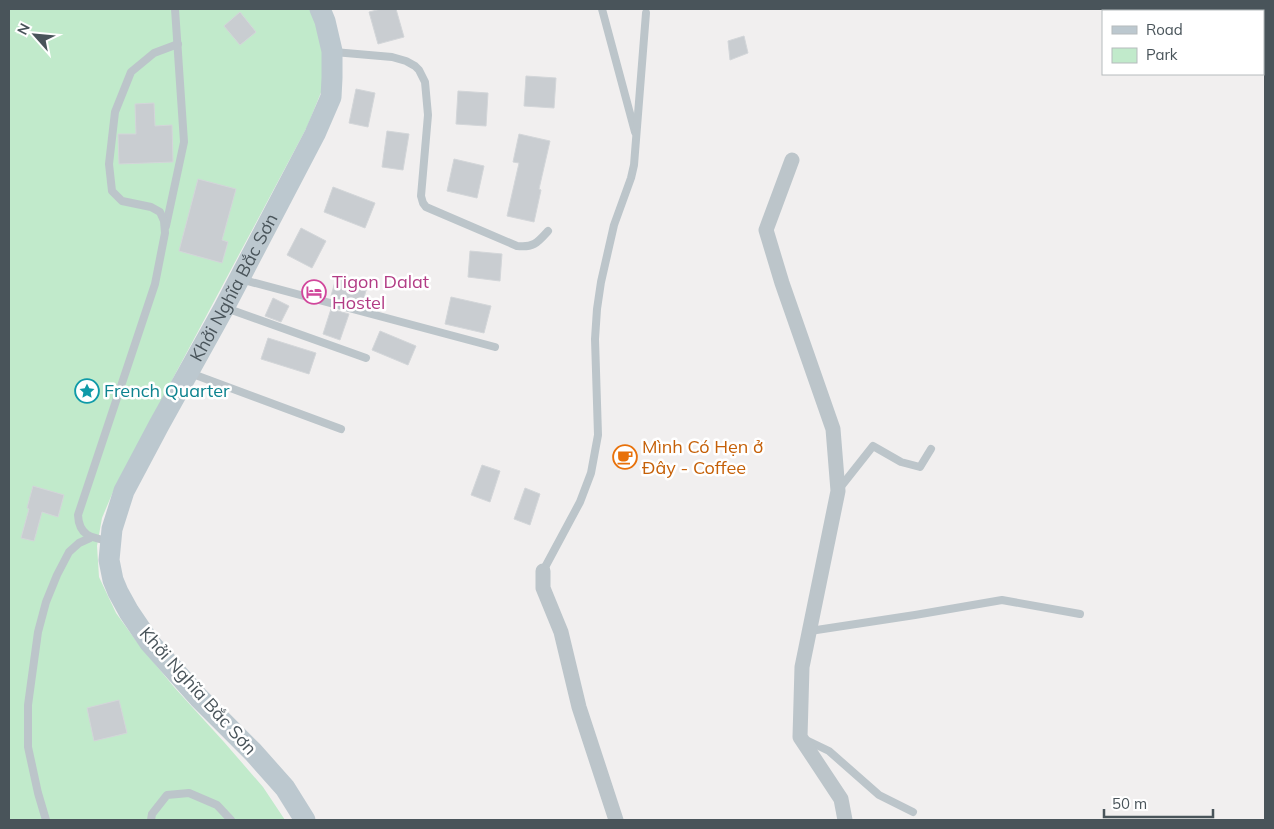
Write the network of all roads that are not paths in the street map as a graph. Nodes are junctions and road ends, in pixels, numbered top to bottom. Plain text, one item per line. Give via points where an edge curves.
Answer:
1 (175, 9) edge
2 (320, 9) edge
3 (602, 9) edge
4 (646, 13) dead end
5 (178, 44) junction
6 (332, 52) junction
7 (637, 138) junction
8 (792, 160) dead end
9 (548, 231) dead end
10 (165, 233) junction
11 (238, 278) junction
12 (224, 308) junction
13 (495, 347) dead end
14 (366, 358) dead end
15 (188, 372) junction
16 (341, 429) dead end
17 (931, 449) dead end
18 (838, 491) junction
19 (100, 539) junction
20 (543, 571) joint
21 (1080, 614) dead end
22 (810, 630) junction
23 (800, 737) junction
24 (913, 812) dead end
25 (46, 820) edge
26 (151, 820) edge
27 (231, 820) edge
28 (305, 820) edge
29 (616, 820) edge
30 (845, 820) edge

1 - 5 lane
2 - 6 street, Khởi Nghĩa Bắc Sơn
3 - 7 lane
4 - 7 lane
5 - 10 lane via 184,142
5 - 10 lane via 154,52 131,72 115,112 109,164 112,191 122,200 160,212
6 - 9 lane via 392,57 419,70 425,82 428,115 421,196 426,207 518,246 530,247
6 - 11 street, Khởi Nghĩa Bắc Sơn via 331,97 315,134
7 - 20 lane via 631,178 614,225 597,308 598,435 591,473 580,502
8 - 18 street via 766,230 833,429
10 - 19 lane via 155,284 78,515 84,531
11 - 12 street, Khởi Nghĩa Bắc Sơn
11 - 13 lane
12 - 14 lane
12 - 15 street, Khởi Nghĩa Bắc Sơn
15 - 16 lane
15 - 19 street, Khởi Nghĩa Bắc Sơn via 124,491 112,529
17 - 18 lane via 920,467 902,462 873,446
18 - 22 street
19 - 25 lane via 78,543 69,552 46,602 38,632 28,705 28,747
19 - 28 street, Khởi Nghĩa Bắc Sơn via 118,592 150,643 199,698 254,752 285,788
20 - 29 street via 543,588 561,632 579,707
21 - 22 lane via 1002,600
22 - 23 street via 802,667
23 - 24 lane via 829,750 879,795
23 - 30 street via 841,799
26 - 27 lane via 167,794 188,793 217,805

